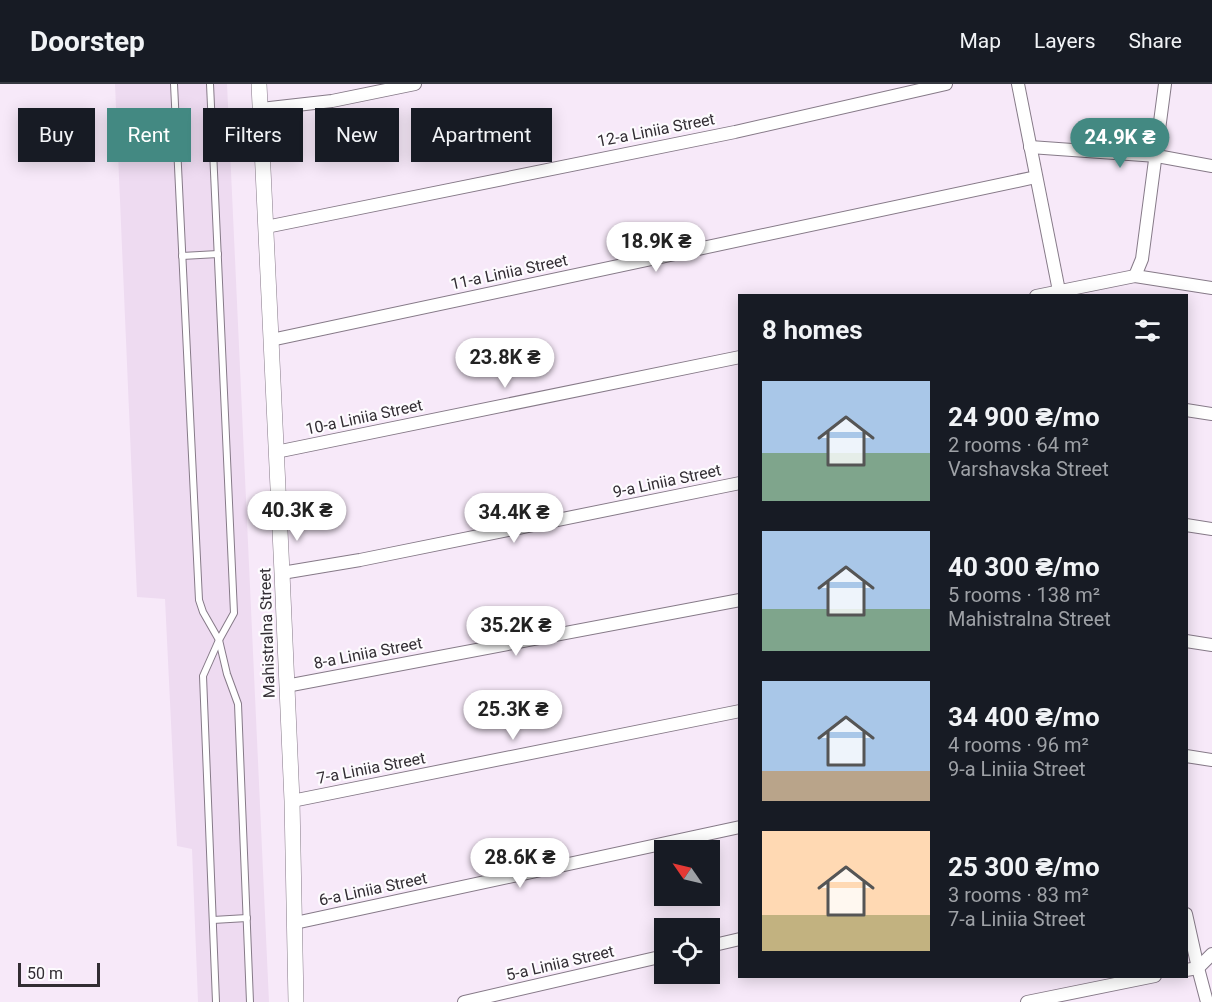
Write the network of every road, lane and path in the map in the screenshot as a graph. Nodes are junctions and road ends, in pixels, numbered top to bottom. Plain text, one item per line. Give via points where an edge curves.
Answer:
1 (174, 84) edge
2 (210, 84) edge
3 (259, 84) edge
4 (415, 84) edge
5 (946, 84) edge
6 (1018, 84) edge
7 (1165, 84) edge
8 (261, 108) edge
9 (270, 108) edge
10 (1030, 147) junction
11 (1157, 156) junction
12 (263, 162) edge
13 (1212, 166) edge
14 (1036, 177) junction
15 (266, 227) junction
16 (218, 254) junction
17 (182, 256) junction
18 (1136, 276) junction
19 (1212, 288) edge
20 (1059, 293) edge
21 (271, 340) junction
22 (738, 357) edge
23 (1188, 410) edge
24 (1212, 414) edge
25 (276, 452) junction
26 (738, 483) edge
27 (1188, 525) edge
28 (1212, 529) edge
29 (282, 573) junction
30 (738, 600) edge
31 (219, 640) junction
32 (1188, 641) edge
33 (1212, 645) edge
34 (286, 686) junction
35 (738, 711) edge
36 (1188, 756) edge
37 (1212, 760) edge
38 (292, 801) junction
39 (738, 827) edge
40 (247, 918) junction
41 (213, 920) junction
42 (295, 923) junction
43 (1188, 932) edge
44 (738, 939) edge
45 (720, 944) edge
46 (1212, 954) edge
47 (654, 958) edge
48 (1192, 969) edge
49 (1145, 978) edge
50 (216, 1002) edge
51 (250, 1002) edge
52 (296, 1002) edge
53 (464, 1002) edge
54 (1027, 1002) edge
55 (1207, 1002) edge

1 - 17 lane
2 - 16 lane
3 - 8 street, Mahistralna Street
4 - 9 street via 332,101
5 - 15 street, 12-a Liniia Street via 735,132
6 - 10 street
7 - 11 street
10 - 11 street
10 - 14 street
11 - 13 street
11 - 18 street
12 - 15 street, Mahistralna Street
14 - 20 street
14 - 21 street, 11-a Liniia Street
15 - 21 street, Mahistralna Street
16 - 17 lane
16 - 31 lane via 234,613
17 - 31 lane via 199,600
18 - 19 street
18 - 20 street
21 - 25 street, Mahistralna Street
22 - 25 street, 10-a Liniia Street
23 - 24 street
25 - 29 street, Mahistralna Street
26 - 29 street, 9-a Liniia Street via 360,561
27 - 28 street
29 - 34 street, Mahistralna Street
30 - 34 street, 8-a Liniia Street
31 - 40 lane via 238,704
31 - 41 lane via 204,671 203,684
32 - 33 street
34 - 38 street, Mahistralna Street
35 - 38 street, 7-a Liniia Street
36 - 37 street
38 - 42 street, Mahistralna Street
39 - 42 street, 6-a Liniia Street
40 - 41 lane
40 - 51 lane
41 - 50 lane
42 - 52 street, Mahistralna Street
43 - 48 street
44 - 45 street
46 - 48 street
47 - 53 street, 5-a Liniia Street
48 - 55 street
49 - 54 street

